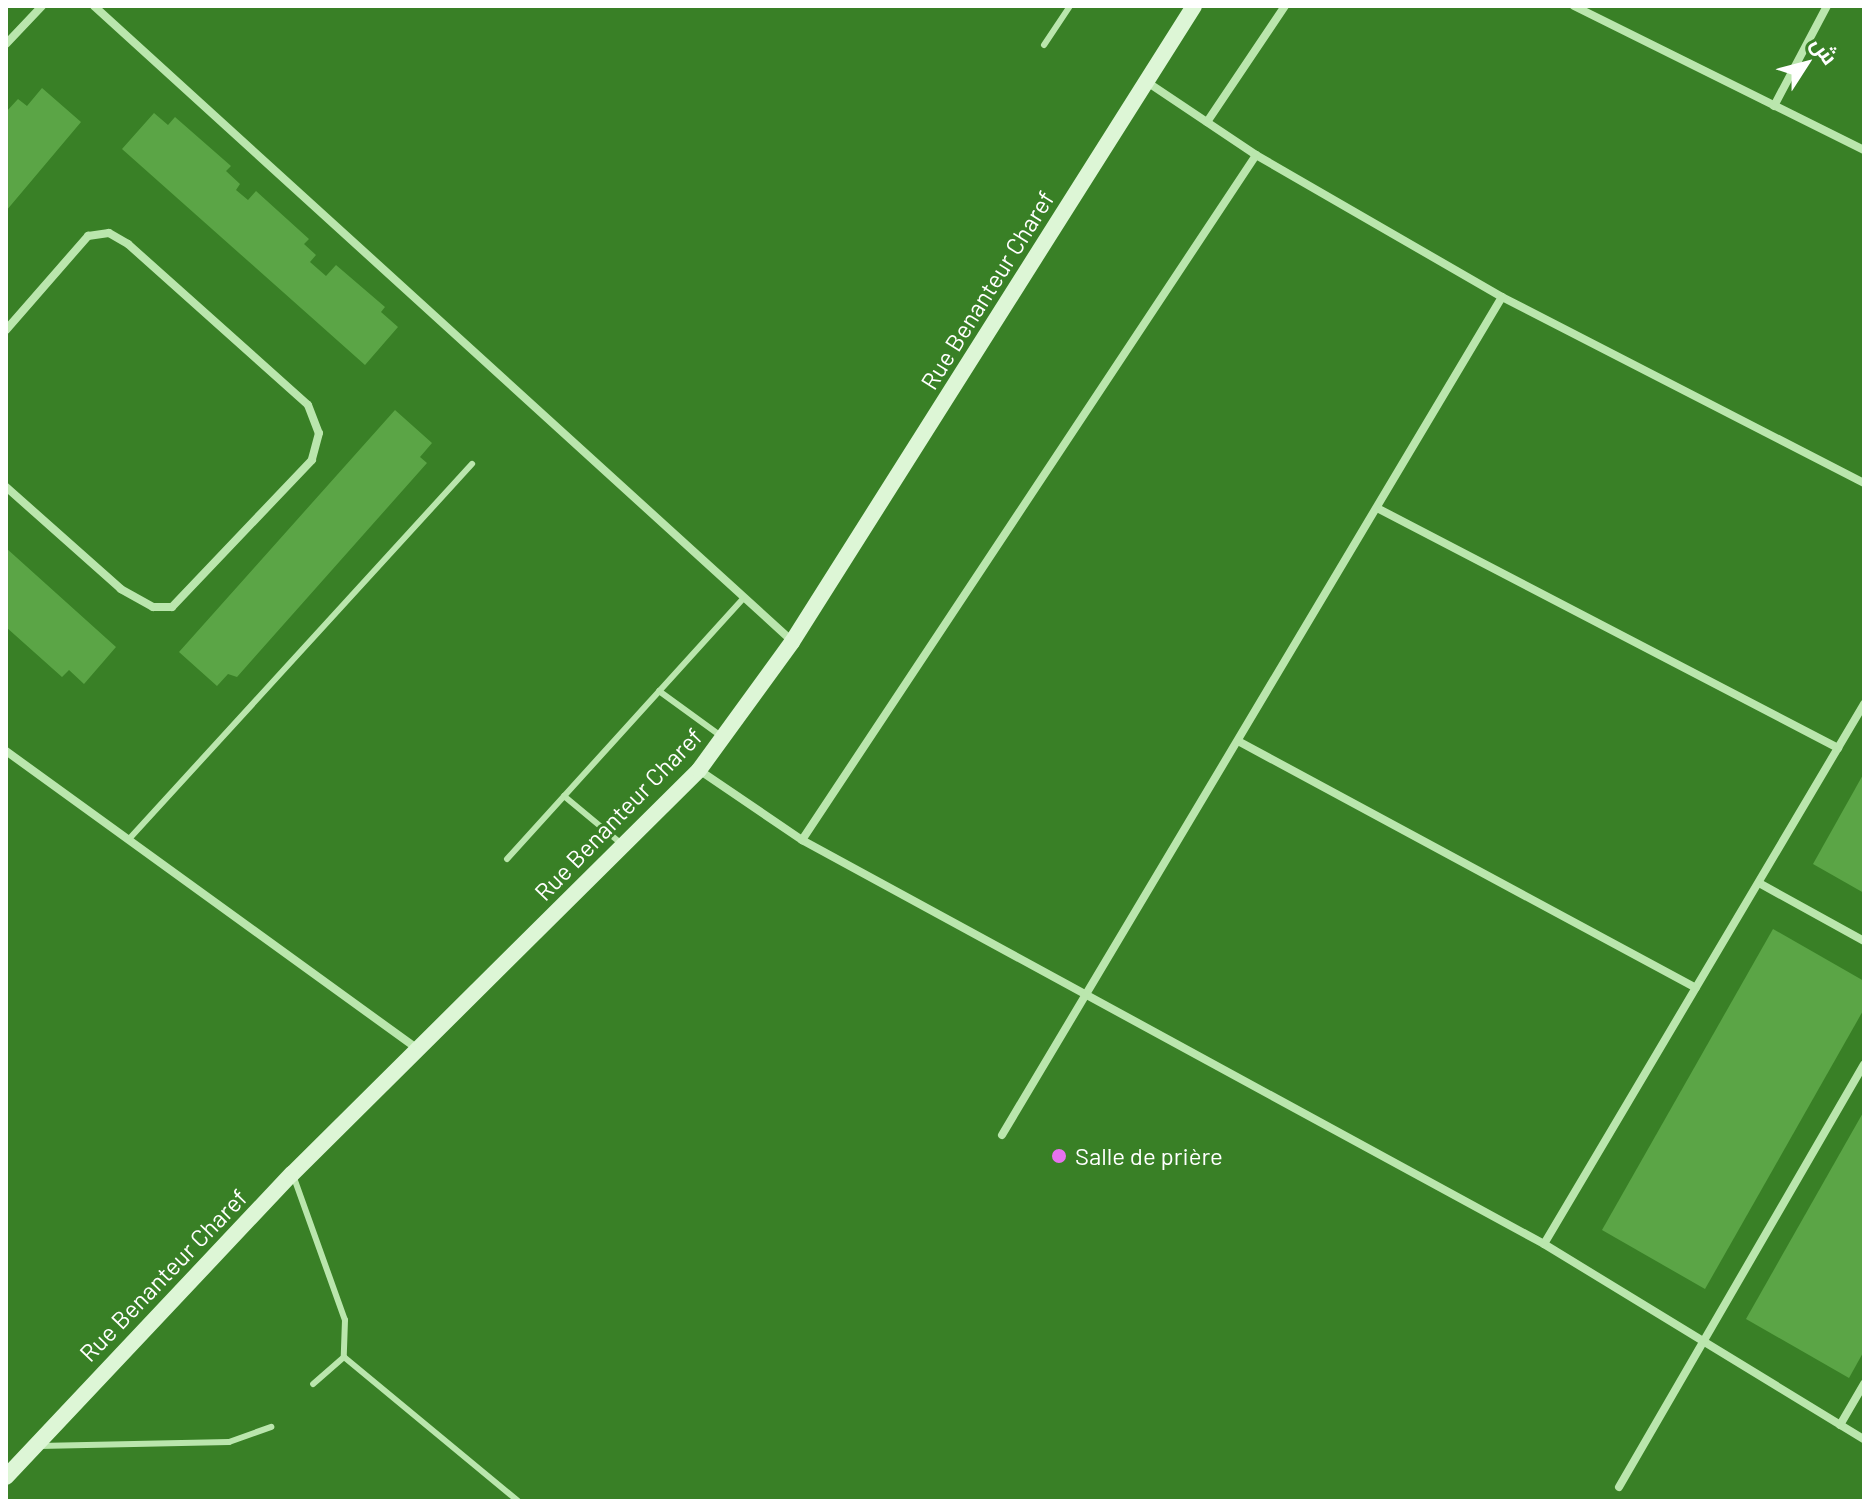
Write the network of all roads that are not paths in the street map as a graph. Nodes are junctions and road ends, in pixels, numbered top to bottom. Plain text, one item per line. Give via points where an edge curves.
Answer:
1 (42, 6) edge
2 (94, 6) edge
3 (1070, 6) edge
4 (1194, 6) edge
5 (1285, 6) edge
6 (1574, 6) edge
7 (1827, 6) edge
8 (6, 44) edge
9 (1044, 45) dead end
10 (1147, 82) junction
11 (1774, 106) junction
12 (1207, 122) junction
13 (1864, 150) edge
14 (1256, 155) junction
15 (1502, 297) junction
16 (6, 330) edge
17 (472, 464) dead end
18 (1864, 483) edge
19 (6, 487) edge
20 (1377, 508) junction
21 (744, 598) junction
22 (792, 642) junction
23 (659, 691) junction
24 (1864, 704) edge
25 (723, 737) junction
26 (1238, 741) junction
27 (1838, 748) junction
28 (6, 751) edge
29 (699, 770) junction
30 (564, 796) junction
31 (130, 838) junction
32 (802, 840) junction
33 (624, 846) junction
34 (507, 859) dead end
35 (1759, 883) junction
36 (1864, 941) edge
37 (1696, 988) junction
38 (1087, 994) junction
39 (419, 1050) junction
40 (1864, 1065) edge
41 (1002, 1135) dead end
42 (292, 1174) junction
43 (1544, 1244) junction
44 (1706, 1342) junction
45 (344, 1357) junction
46 (313, 1384) dead end
47 (1864, 1384) edge
48 (1840, 1425) junction
49 (271, 1427) dead end
50 (1864, 1439) edge
51 (32, 1446) junction
52 (6, 1477) edge
53 (1619, 1487) dead end
54 (518, 1501) edge

1 - 8 street
2 - 21 street
3 - 9 lane
4 - 10 main road, Rue Benanteur Charef
5 - 12 street
6 - 11 street
7 - 11 street
10 - 12 street
10 - 22 main road, Rue Benanteur Charef
11 - 13 street
12 - 14 street
14 - 15 street
14 - 32 street
15 - 18 street
15 - 20 street
16 - 19 street via 88,236 109,233 128,244 308,405 319,433 312,460 172,607 153,607 121,589
17 - 31 lane
20 - 26 street
20 - 27 street
21 - 22 street
21 - 23 lane
22 - 25 main road, Rue Benanteur Charef
23 - 25 lane
23 - 30 lane
24 - 27 street
25 - 29 main road, Rue Benanteur Charef
26 - 37 street
26 - 38 street
27 - 35 street
28 - 31 street
29 - 32 street
29 - 33 main road, Rue Benanteur Charef
30 - 33 lane
30 - 34 lane
31 - 39 street
32 - 38 street
33 - 39 main road, Rue Benanteur Charef
35 - 36 street
35 - 37 street
37 - 43 street
38 - 41 street
38 - 43 street
39 - 42 main road, Rue Benanteur Charef
40 - 44 street
42 - 45 lane via 345,1320
42 - 51 main road, Rue Benanteur Charef
43 - 44 street
44 - 48 street
44 - 53 street
45 - 46 lane
45 - 54 lane
47 - 48 street
48 - 50 street
49 - 51 lane via 229,1442
51 - 52 main road, Rue Benanteur Charef

